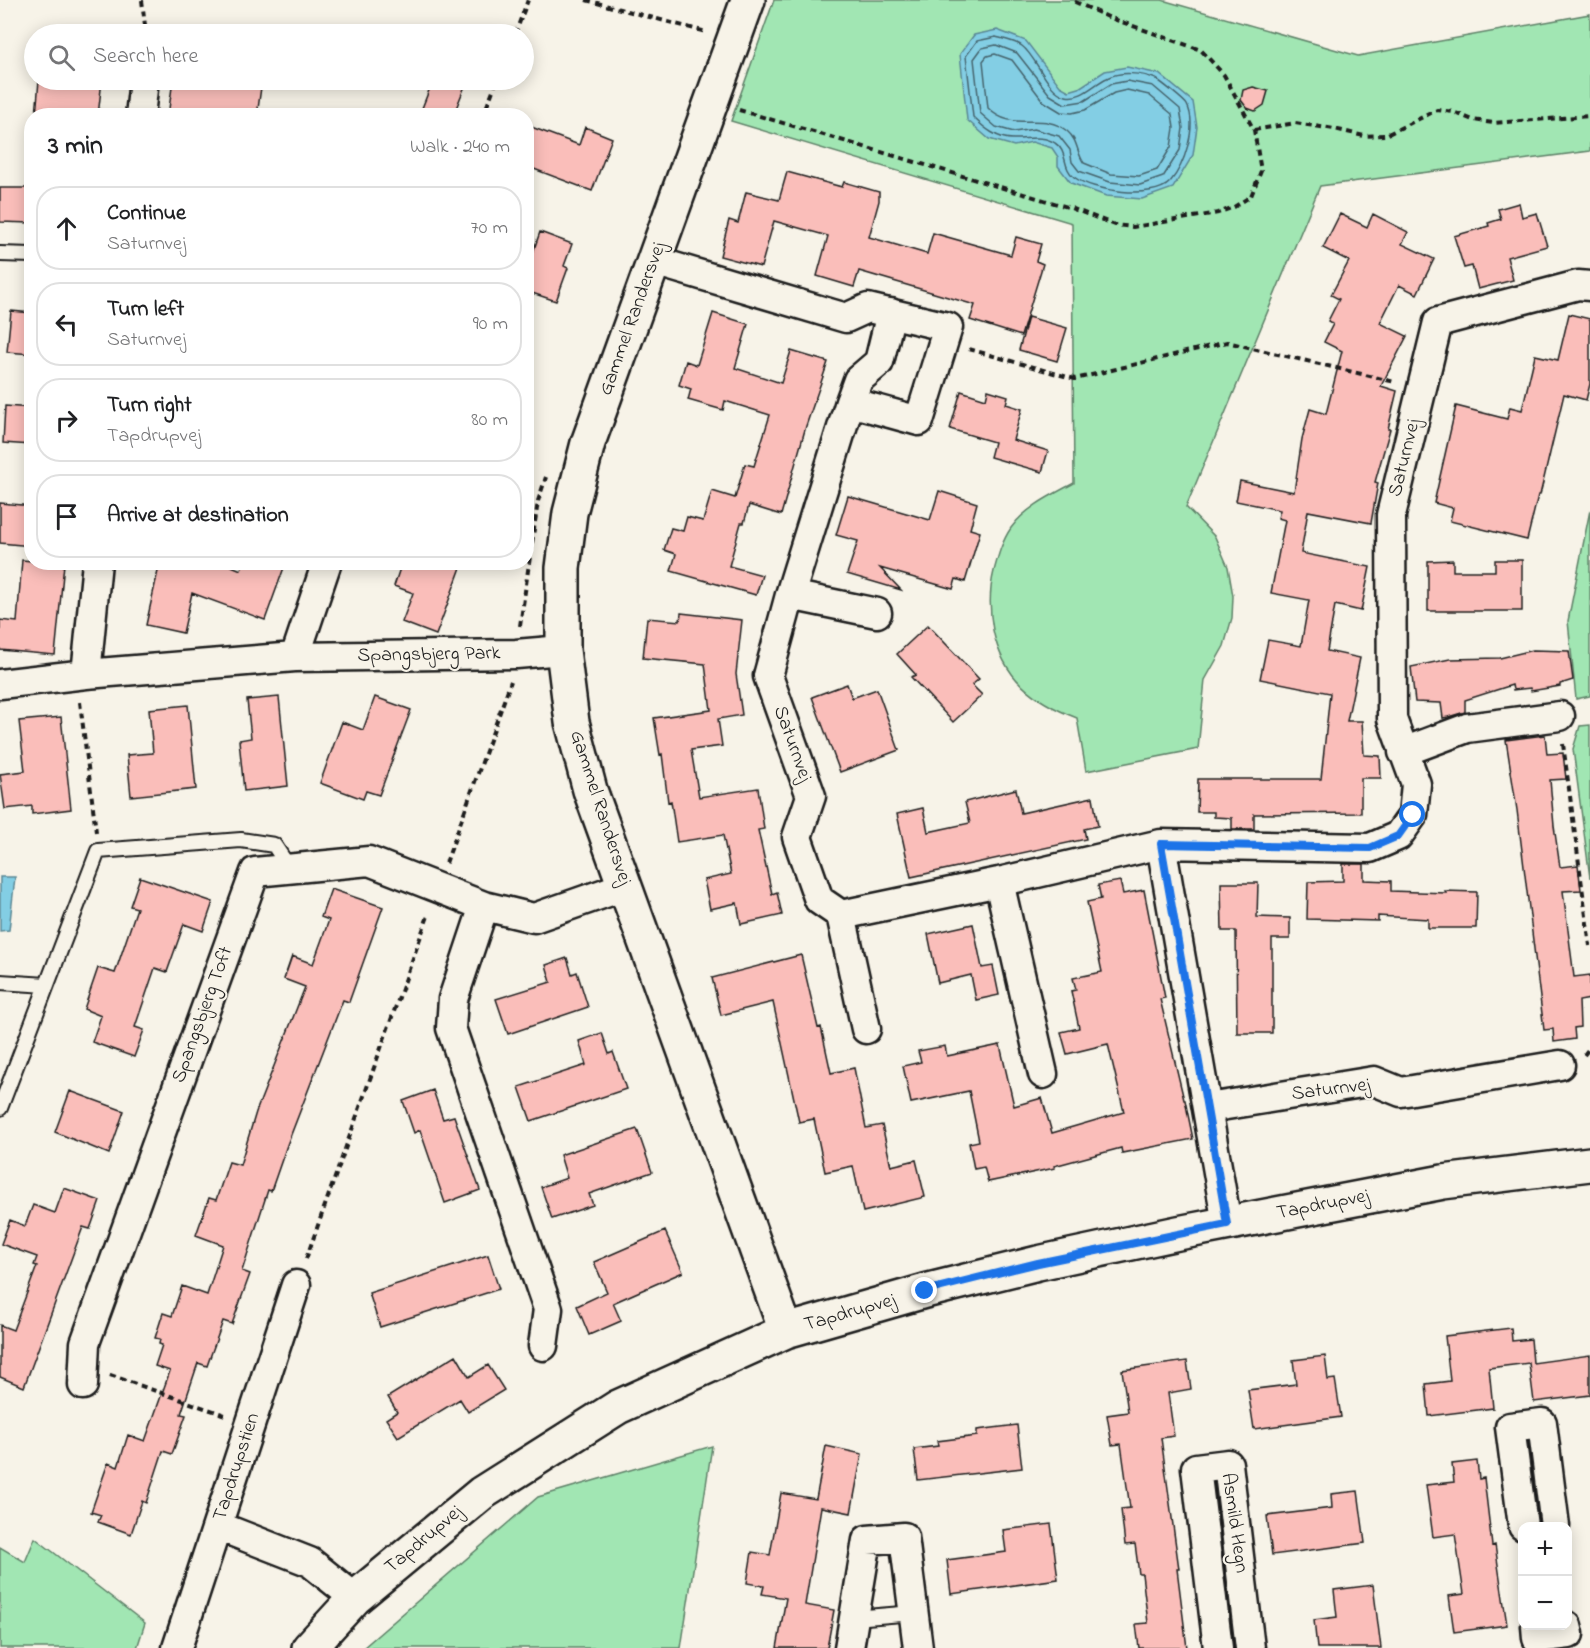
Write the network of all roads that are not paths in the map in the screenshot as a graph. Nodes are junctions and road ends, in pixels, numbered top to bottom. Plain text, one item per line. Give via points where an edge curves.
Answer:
1 (748, 0) edge
2 (0, 254) edge
3 (24, 255) edge
4 (654, 261) junction
5 (1590, 286) edge
6 (891, 313) junction
7 (850, 402) junction
8 (96, 570) edge
9 (324, 570) edge
10 (790, 595) junction
11 (877, 612) dead end
12 (563, 650) junction
13 (295, 657) junction
14 (81, 675) junction
15 (0, 684) edge
16 (1560, 716) road end
17 (1403, 752) junction
18 (1161, 844) junction
19 (290, 869) junction
20 (999, 882) junction
21 (625, 886) junction
22 (484, 906) junction
23 (841, 915) junction
24 (0, 982) edge
25 (47, 985) junction
26 (866, 1029) dead end
27 (1560, 1065) dead end
28 (1043, 1074) dead end
29 (0, 1108) edge
30 (1208, 1108) junction
31 (1590, 1164) edge
32 (1227, 1224) junction
33 (296, 1285) dead end
34 (786, 1331) junction
35 (543, 1346) dead end
36 (83, 1378) road end
37 (1522, 1522) edge
38 (1554, 1522) edge
39 (218, 1526) junction
40 (355, 1598) junction
41 (914, 1613) junction
42 (854, 1618) junction
43 (177, 1648) edge
44 (309, 1648) edge
45 (849, 1648) edge
46 (918, 1648) edge
47 (1218, 1648) edge
48 (1250, 1648) edge

1 - 4 street, Gammel Randersvej
2 - 3 lane
4 - 6 street via 846,318 868,308
4 - 12 street, Gammel Randersvej via 588,443 570,513 563,568
5 - 17 street, Saturnvej via 1578,285 1438,322 1391,515 1392,719
6 - 7 street, Saturnvej via 879,362 858,380
6 - 7 street via 948,327 919,421
7 - 10 street, Saturnvej
8 - 14 street
9 - 13 street
10 - 11 street
10 - 23 street, Saturnvej via 768,676 811,796 797,837 819,900
12 - 13 street, Spangsbjerg Park
12 - 21 street, Gammel Randersvej via 572,722 590,790
13 - 14 street, Spangsbjerg Park
14 - 15 street, Spangsbjerg Park
16 - 17 street via 1467,728
17 - 18 street, Saturnvej via 1416,784 1413,815 1398,836 1370,848
18 - 20 street, Saturnvej
18 - 30 street
19 - 22 street, Spangsbjerg Toft via 369,861
19 - 25 lane via 274,845 241,840 98,850
19 - 36 street, Spangsbjerg Toft via 255,872 85,1343
20 - 23 street, Saturnvej
20 - 28 street
21 - 22 street, Spangsbjerg Toft via 534,918
21 - 34 street, Gammel Randersvej
22 - 35 street via 453,999 451,1028 548,1309
23 - 26 street
24 - 25 lane
25 - 29 lane
27 - 30 street, Saturnvej via 1401,1092 1374,1081
30 - 32 street
31 - 32 street, Tapdrupvej via 1443,1182
32 - 34 street, Tapdrupvej via 1038,1263
33 - 39 street, Tapdrupstien
34 - 40 street, Tapdrupvej via 618,1407 482,1493
37 - 38 street via 1510,1427 1542,1422
39 - 40 street via 310,1563
39 - 43 street, Tapdrupstien
40 - 44 street, Tapdrupvej
41 - 42 lane
41 - 42 street via 904,1537 876,1539 867,1540
41 - 46 street
42 - 45 street
47 - 48 street, Asmild Hegn via 1196,1468 1228,1464

